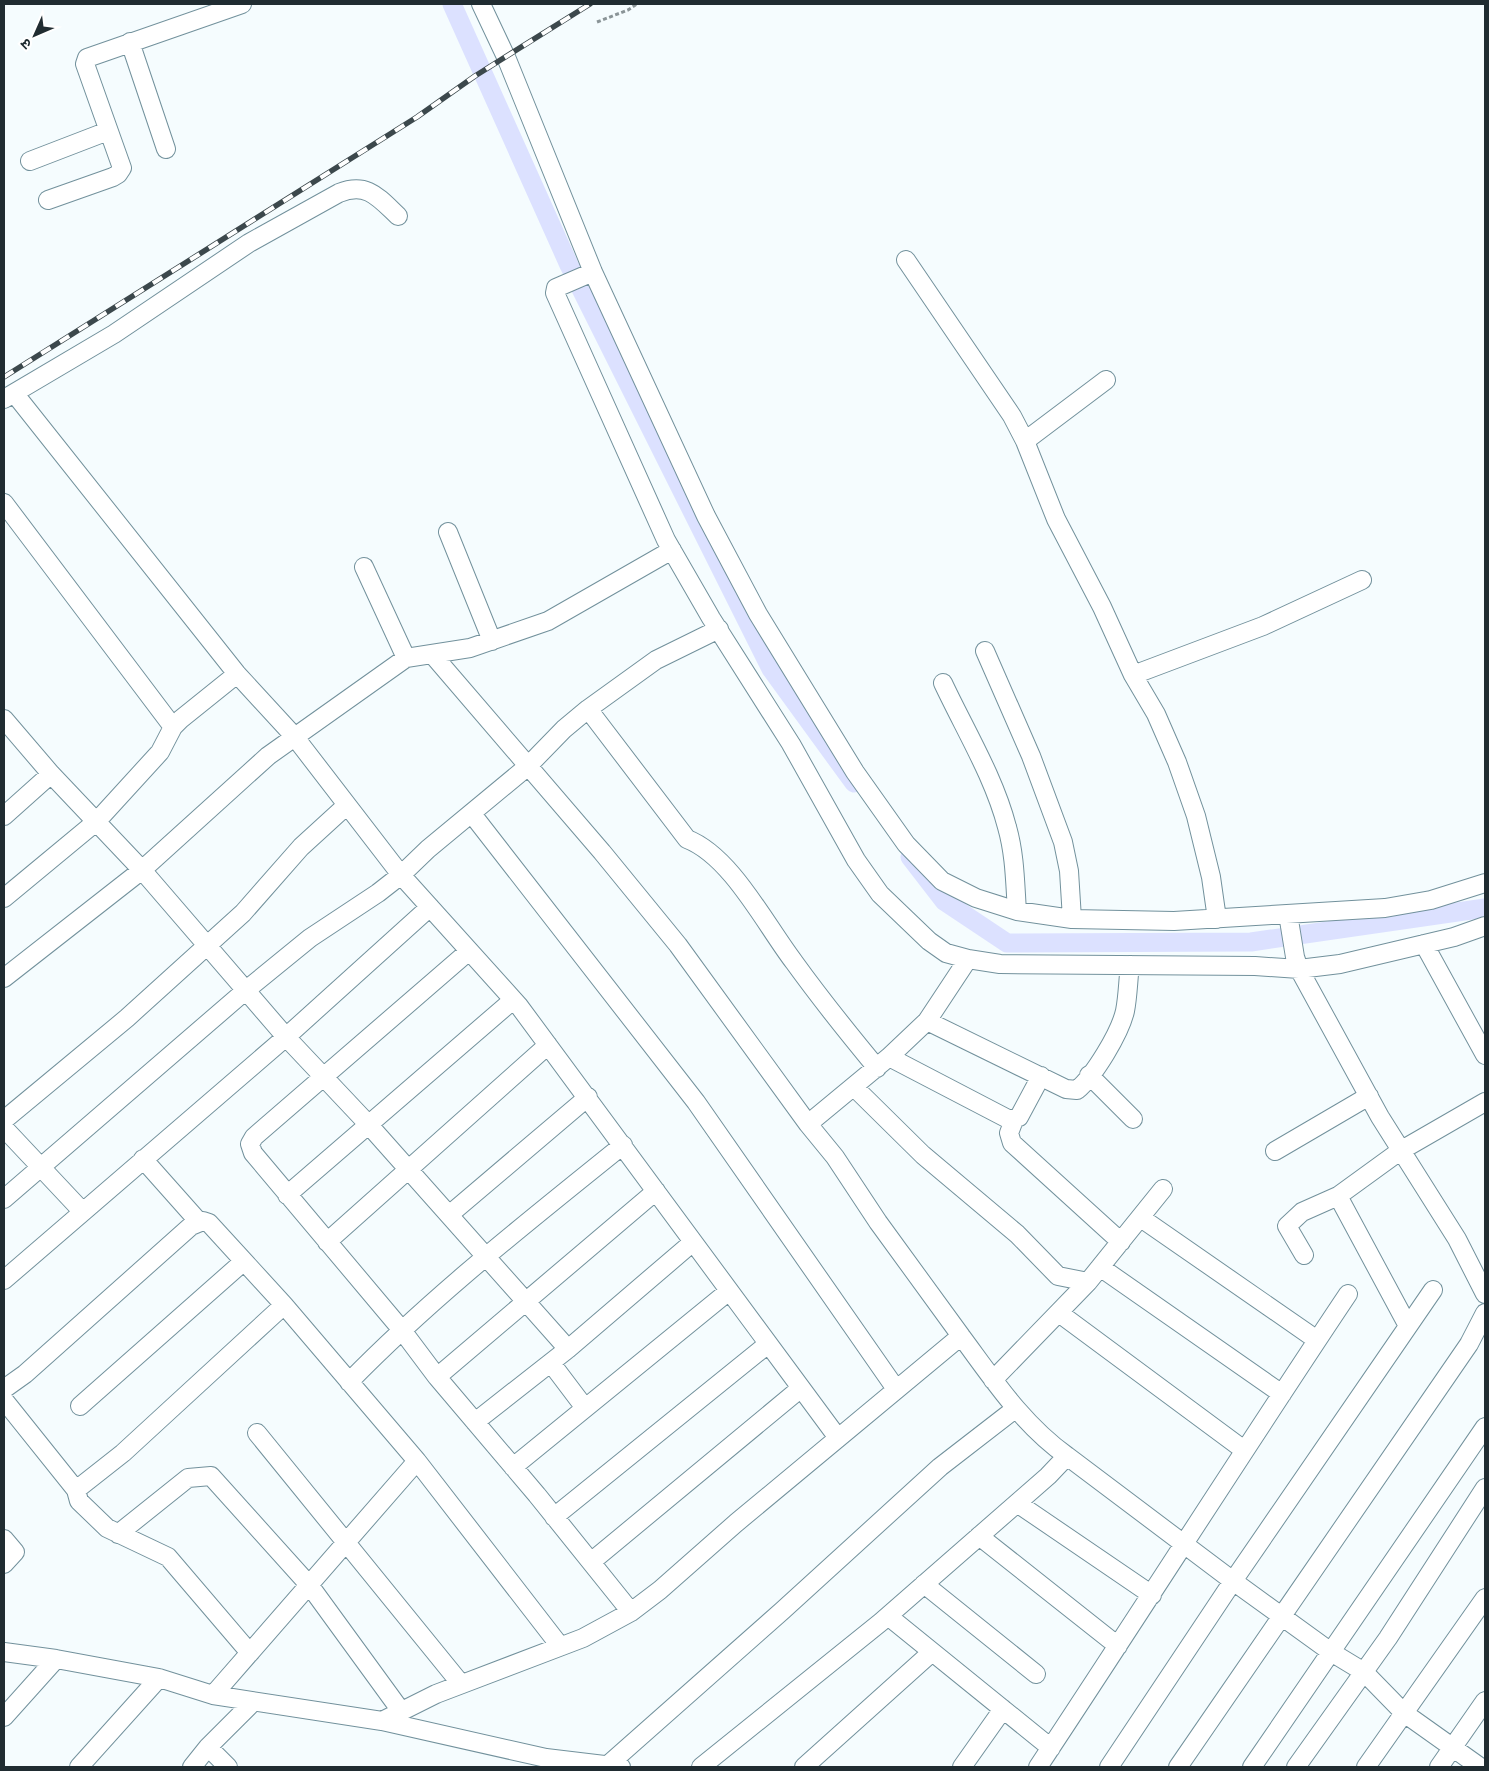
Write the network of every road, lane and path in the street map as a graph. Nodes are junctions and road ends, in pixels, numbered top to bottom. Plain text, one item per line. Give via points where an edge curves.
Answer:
1 (242, 4) edge
2 (481, 4) edge
3 (636, 4) edge
4 (596, 22) dead end
5 (130, 42) junction
6 (108, 130) junction
7 (166, 149) dead end
8 (30, 161) dead end
9 (48, 200) dead end
10 (398, 216) dead end
11 (906, 260) dead end
12 (587, 275) junction
13 (1106, 380) dead end
14 (9, 396) edge
15 (1025, 441) junction
16 (4, 503) edge
17 (448, 532) dead end
18 (672, 550) junction
19 (364, 567) dead end
20 (1362, 580) dead end
21 (719, 629) junction
22 (492, 641) junction
23 (985, 651) dead end
24 (432, 654) junction
25 (406, 658) junction
26 (237, 674) junction
27 (1133, 675) junction
28 (943, 683) dead end
29 (588, 709) junction
30 (174, 727) junction
31 (7, 730) edge
32 (294, 736) junction
33 (527, 767) junction
34 (52, 774) junction
35 (347, 805) junction
36 (472, 814) junction
37 (4, 816) edge
38 (97, 821) junction
39 (142, 870) junction
40 (401, 874) junction
41 (1485, 883) edge
42 (4, 898) edge
43 (430, 907) junction
44 (1017, 911) junction
45 (1072, 919) junction
46 (1217, 919) junction
47 (1289, 921) junction
48 (1485, 926) edge
49 (1424, 944) junction
50 (206, 946) junction
51 (469, 951) junction
52 (968, 959) junction
53 (1297, 963) junction
54 (1130, 965) junction
55 (4, 978) edge
56 (245, 991) junction
57 (513, 1000) junction
58 (927, 1021) junction
59 (286, 1037) junction
60 (548, 1045) junction
61 (1485, 1054) edge
62 (883, 1063) junction
63 (1089, 1075) junction
64 (324, 1076) junction
65 (1041, 1076) junction
66 (854, 1087) junction
67 (1369, 1096) junction
68 (588, 1097) junction
69 (1485, 1102) edge
70 (1133, 1119) dead end
71 (4, 1120) edge
72 (1014, 1120) junction
73 (368, 1124) junction
74 (808, 1124) junction
75 (4, 1128) edge
76 (623, 1145) junction
77 (1275, 1151) dead end
78 (1400, 1151) junction
79 (143, 1158) junction
80 (40, 1166) junction
81 (408, 1169) junction
82 (1163, 1189) dead end
83 (656, 1191) junction
84 (287, 1195) junction
85 (1338, 1196) junction
86 (4, 1199) edge
87 (82, 1211) junction
88 (449, 1215) junction
89 (1141, 1218) junction
90 (199, 1222) junction
91 (327, 1242) junction
92 (693, 1242) junction
93 (1121, 1242) junction
94 (1304, 1255) dead end
95 (485, 1256) junction
96 (243, 1262) junction
97 (1100, 1267) junction
98 (7, 1271) edge
99 (1088, 1282) junction
100 (1433, 1290) dead end
101 (729, 1292) junction
102 (1348, 1294) dead end
103 (1485, 1294) edge
104 (524, 1300) junction
105 (284, 1304) junction
106 (1059, 1312) junction
107 (1485, 1313) edge
108 (1408, 1326) junction
109 (401, 1329) junction
110 (961, 1336) junction
111 (1317, 1340) junction
112 (768, 1344) junction
113 (568, 1350) junction
114 (551, 1363) junction
115 (437, 1377) junction
116 (994, 1380) junction
117 (349, 1382) junction
118 (800, 1388) junction
119 (4, 1389) edge
120 (896, 1389) junction
121 (1282, 1394) junction
122 (4, 1400) edge
123 (80, 1406) dead end
124 (586, 1408) junction
125 (1015, 1409) junction
126 (475, 1422) junction
127 (1485, 1427) edge
128 (257, 1433) dead end
129 (838, 1438) junction
130 (1244, 1450) junction
131 (1067, 1456) junction
132 (417, 1461) junction
133 (513, 1467) junction
134 (1485, 1488) edge
135 (76, 1490) junction
136 (1017, 1504) junction
137 (554, 1516) junction
138 (118, 1534) junction
139 (979, 1536) junction
140 (4, 1538) edge
141 (346, 1544) junction
142 (1184, 1544) junction
143 (591, 1562) junction
144 (4, 1564) edge
145 (1233, 1581) junction
146 (924, 1584) junction
147 (310, 1586) junction
148 (1152, 1595) junction
149 (1485, 1598) edge
150 (631, 1612) junction
151 (1282, 1615) junction
152 (888, 1616) junction
153 (560, 1646) junction
154 (1118, 1646) junction
155 (4, 1652) edge
156 (250, 1652) junction
157 (932, 1652) junction
158 (1331, 1652) junction
159 (56, 1659) junction
160 (1364, 1672) junction
161 (1036, 1674) dead end
162 (159, 1678) junction
163 (461, 1684) junction
164 (213, 1695) junction
165 (1485, 1701) edge
166 (253, 1702) junction
167 (1003, 1709) junction
168 (401, 1711) junction
169 (1404, 1713) junction
170 (4, 1718) edge
171 (382, 1721) junction
172 (208, 1748) junction
173 (1051, 1748) junction
174 (1452, 1748) junction
175 (540, 1763) edge
176 (578, 1765) edge
177 (614, 1766) edge
178 (80, 1767) edge
179 (192, 1767) edge
180 (228, 1767) edge
181 (701, 1767) edge
182 (804, 1767) edge
183 (962, 1767) edge
184 (1038, 1767) edge
185 (1109, 1767) edge
186 (1178, 1767) edge
187 (1252, 1767) edge
188 (1296, 1767) edge
189 (1366, 1767) edge
190 (1439, 1767) edge
191 (1480, 1767) edge

1 - 5 street
2 - 12 street via 506,57
3 - 4 path
5 - 6 street via 85,60
5 - 7 street
6 - 8 street
6 - 9 street via 121,171
10 - 14 street via 382,200 361,188 339,193 276,226 114,334
11 - 15 street via 1012,416
12 - 18 street via 559,286 554,294
12 - 44 street via 758,614 855,772 906,844 942,881 976,898
13 - 15 street
14 - 26 street
15 - 27 street via 1056,519
16 - 30 street
17 - 22 street
18 - 21 street
18 - 22 street via 548,621
19 - 25 street
20 - 27 street via 1263,626
21 - 29 street via 656,660
21 - 52 street via 791,744 840,835 880,894 929,941 946,953
22 - 24 street
23 - 45 street via 1031,756 1063,842 1069,871
24 - 25 street
24 - 33 street
25 - 32 street
26 - 30 street
26 - 32 street
27 - 46 street via 1156,714 1196,816 1211,877
28 - 44 street via 1005,819 1013,854
29 - 33 street
29 - 62 street via 687,839 703,845 722,863 798,968
30 - 38 street via 160,752
31 - 34 street
32 - 35 street
32 - 39 street
33 - 36 street
33 - 74 street via 678,945
34 - 37 street
34 - 38 street
35 - 40 street
35 - 50 street via 301,847 244,913
36 - 40 street
36 - 120 street via 696,1102
38 - 39 street
38 - 42 street
39 - 50 street
39 - 55 street
40 - 43 street
40 - 56 street via 310,938
41 - 47 street via 1431,900
43 - 51 street
43 - 59 street
44 - 45 street
45 - 46 street
46 - 47 street
47 - 53 street
48 - 49 street
49 - 53 street via 1340,964
49 - 61 street
50 - 56 street
50 - 71 street
51 - 57 street
51 - 64 street
52 - 54 street via 1027,966
52 - 58 street
53 - 54 street
53 - 67 street
54 - 63 street via 1125,1012 1117,1032
56 - 59 street
56 - 80 street
57 - 60 street
57 - 73 street
58 - 62 street
58 - 65 street
59 - 64 street
59 - 79 street
60 - 68 street
60 - 81 street
62 - 66 street
62 - 72 street
63 - 65 street via 1073,1091
63 - 70 street
64 - 73 street
64 - 84 street via 250,1144 253,1153
65 - 72 street via 1024,1111
66 - 74 street
66 - 99 street via 923,1154 1017,1234 1058,1276
67 - 77 street
67 - 78 street
68 - 76 street
68 - 88 street
69 - 78 street
72 - 93 street via 1009,1133 1012,1143
73 - 81 street
73 - 84 street
74 - 110 street via 835,1157
75 - 80 street
76 - 83 street
76 - 95 street
78 - 85 street
78 - 103 street via 1457,1239
79 - 87 street
79 - 90 street
80 - 86 street
80 - 87 street
81 - 88 street
81 - 91 street
82 - 89 street
83 - 92 street
83 - 104 street
84 - 91 street
85 - 94 street via 1302,1212 1287,1226
85 - 108 street
87 - 98 street
88 - 95 street
89 - 93 street
89 - 111 street
90 - 96 street via 209,1223
90 - 119 street
91 - 109 street
92 - 101 street
92 - 113 street
93 - 97 street
95 - 104 street
95 - 109 street
96 - 105 street
96 - 123 street
97 - 99 street
97 - 121 street
99 - 106 street
100 - 108 street
101 - 112 street
101 - 124 street
102 - 111 street
104 - 113 street
104 - 115 street
105 - 117 street
105 - 135 street via 123,1453
106 - 116 street
106 - 130 street
107 - 151 street via 1469,1344
108 - 145 street
109 - 115 street
109 - 117 street
110 - 116 street
110 - 120 street
111 - 121 street
112 - 118 street
112 - 137 street
113 - 114 street
114 - 124 street
114 - 126 street
115 - 126 street
116 - 125 street
117 - 132 street
118 - 129 street
118 - 143 street
120 - 129 street
121 - 130 street
122 - 135 street
124 - 133 street
125 - 131 street
125 - 177 street via 940,1467
126 - 133 street
127 - 158 street
128 - 141 street
129 - 150 street
130 - 142 street
131 - 136 street
131 - 142 street
132 - 141 street
132 - 153 street
133 - 137 street
134 - 160 street
135 - 138 street via 79,1501 107,1528
136 - 139 street
136 - 148 street
137 - 143 street
138 - 147 street via 188,1478 211,1476
138 - 156 street via 168,1557
139 - 146 street
139 - 154 street
140 - 144 street via 15,1552
141 - 147 street
141 - 163 street
142 - 145 street
142 - 148 street
143 - 150 street
145 - 151 street
145 - 185 street
146 - 152 street
146 - 161 street
147 - 156 street
147 - 168 street
148 - 154 street
149 - 169 street
150 - 153 street via 602,1629
151 - 158 street
151 - 186 street
152 - 157 street
152 - 181 street
153 - 163 street
154 - 173 street
155 - 159 street
156 - 164 street
157 - 167 street
157 - 182 street
158 - 160 street
158 - 187 street
159 - 162 street
159 - 170 street
160 - 169 street
160 - 188 street
162 - 164 street
162 - 178 street
163 - 168 street
164 - 166 street
165 - 174 street
166 - 171 street
166 - 172 street
167 - 173 street
167 - 183 street
168 - 171 street
169 - 174 street
169 - 189 street
171 - 175 street
172 - 179 street
172 - 180 street
173 - 184 street
174 - 190 street
174 - 191 street
175 - 176 street
176 - 177 street

